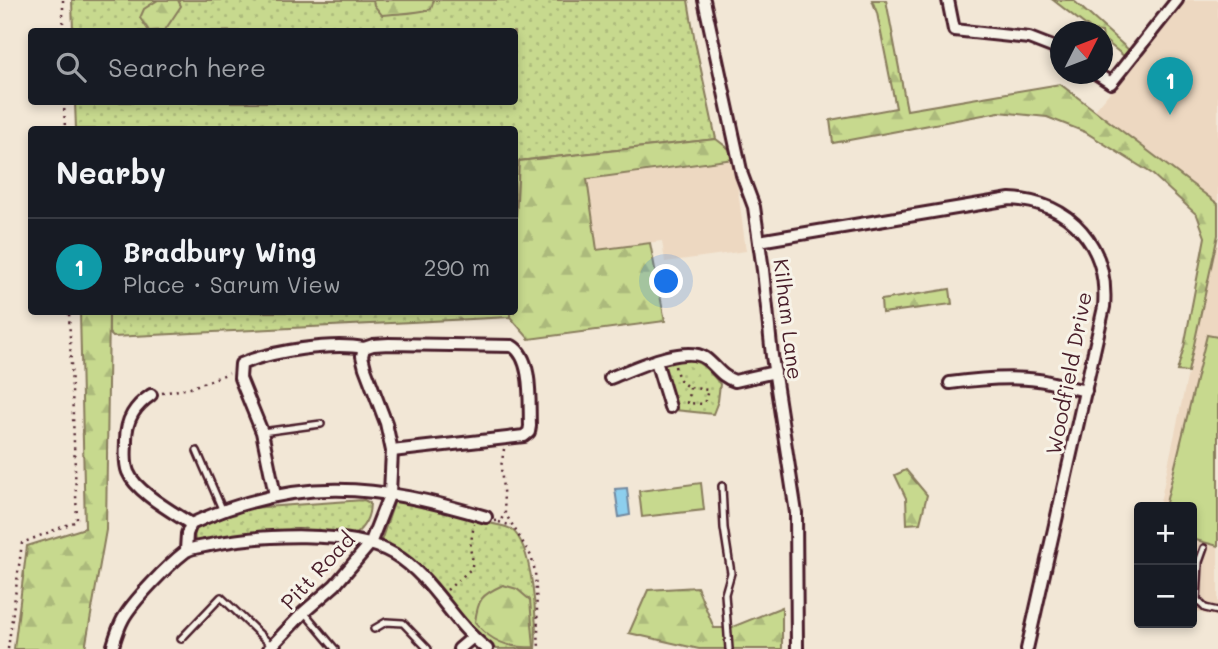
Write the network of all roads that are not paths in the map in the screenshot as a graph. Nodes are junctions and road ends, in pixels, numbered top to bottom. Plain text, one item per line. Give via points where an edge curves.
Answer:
1 (704, 0) edge
2 (948, 0) edge
3 (1177, 0) edge
4 (1050, 46) edge
5 (1113, 80) edge
6 (759, 241) junction
7 (364, 348) junction
8 (656, 361) junction
9 (775, 372) junction
10 (610, 378) dead end
11 (950, 383) dead end
12 (1086, 391) junction
13 (151, 395) road end
14 (670, 407) dead end
15 (321, 424) dead end
16 (262, 432) junction
17 (197, 451) dead end
18 (392, 451) junction
19 (722, 486) dead end
20 (390, 493) junction
21 (275, 495) junction
22 (222, 509) junction
23 (486, 517) road end
24 (191, 524) junction
25 (370, 544) junction
26 (1204, 548) dead end
27 (187, 550) junction
28 (1218, 611) edge
29 (304, 612) junction
30 (374, 629) dead end
31 (472, 638) junction
32 (181, 639) dead end
33 (270, 648) edge
34 (112, 649) edge
35 (335, 649) edge
36 (428, 649) edge
37 (459, 649) edge
38 (488, 649) edge
39 (729, 649) edge
40 (797, 649) edge
41 (1027, 649) edge

1 - 6 street, Kilham Lane
2 - 4 street via 954,30 1029,38
3 - 5 street
6 - 9 street, Kilham Lane
6 - 12 street, Woodfield Drive via 998,200 1024,200 1057,210 1090,243 1104,281 1104,307
7 - 16 street via 276,353 241,364 240,378
7 - 18 street, Pitt Road via 365,368
7 - 18 street via 389,344 512,346 526,361 529,432 524,436
8 - 9 street via 673,356 704,358 735,381
8 - 10 street
8 - 14 street
9 - 40 street, Kilham Lane via 796,513
11 - 12 street via 991,378 1038,380
12 - 41 street, Woodfield Drive
13 - 24 street via 137,405 126,434 129,474 139,487
15 - 16 lane
16 - 21 street
17 - 22 lane
18 - 20 street, Pitt Road
19 - 39 lane via 731,573 725,593
20 - 21 street via 356,489
20 - 23 street
20 - 25 street, Pitt Road
21 - 22 street
22 - 24 street
24 - 27 street
25 - 27 street via 290,536
25 - 29 street, Pitt Road
25 - 31 street via 394,554 412,569
26 - 28 lane via 1197,600
27 - 34 street via 123,619
29 - 33 street, Pitt Road
29 - 35 lane
30 - 36 lane via 386,622 403,623
31 - 37 street
31 - 38 street
32 - 33 lane via 221,597

